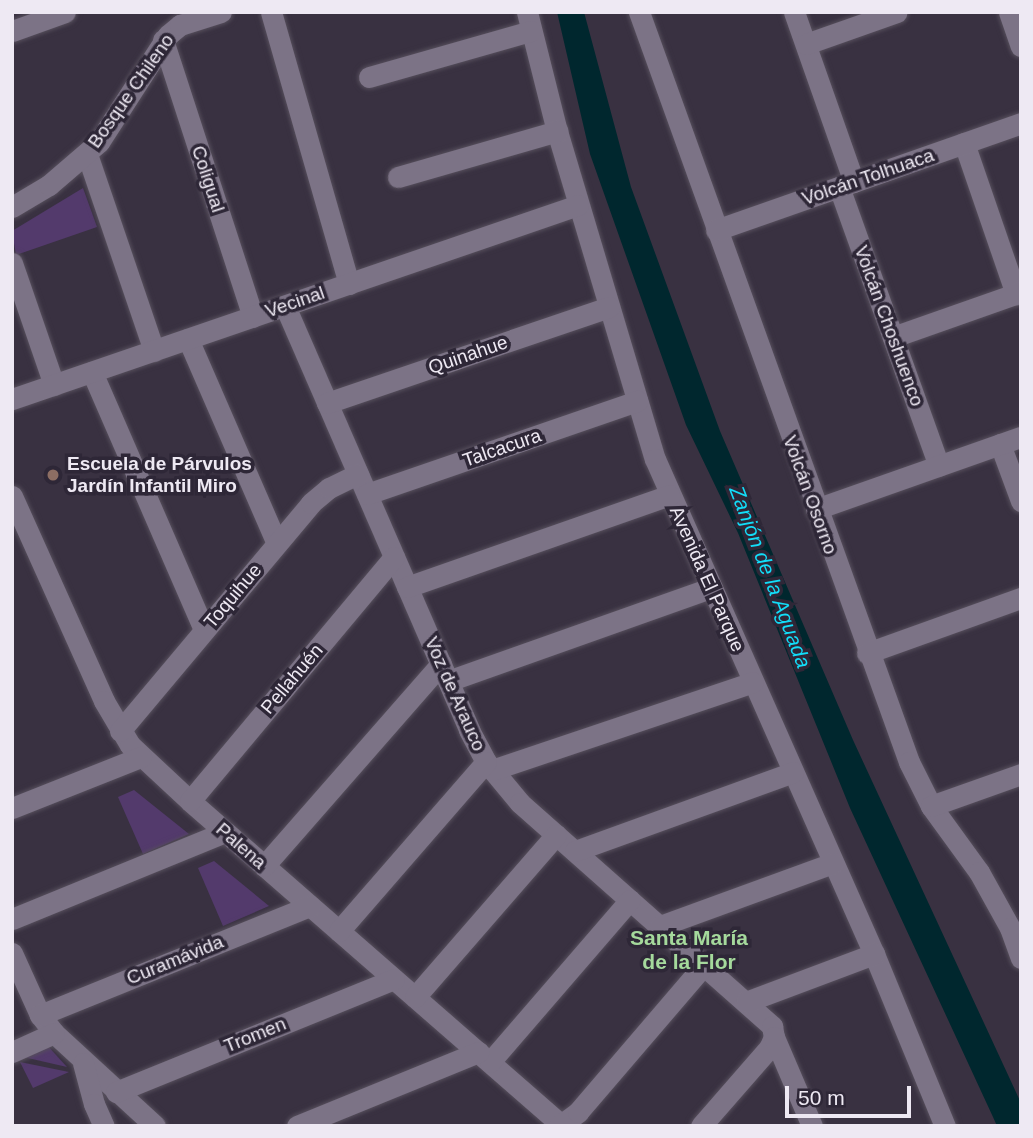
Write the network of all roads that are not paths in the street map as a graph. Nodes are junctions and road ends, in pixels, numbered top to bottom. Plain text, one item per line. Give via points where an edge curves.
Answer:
1 (65, 12) edge
2 (221, 12) edge
3 (271, 12) edge
4 (639, 12) edge
5 (794, 12) edge
6 (897, 12) edge
7 (1009, 12) edge
8 (529, 22) edge
9 (12, 31) edge
10 (163, 40) junction
11 (806, 44) junction
12 (1021, 46) edge
13 (369, 77) dead end
14 (1021, 123) edge
15 (557, 131) junction
16 (964, 143) junction
17 (87, 154) junction
18 (398, 177) dead end
19 (846, 185) junction
20 (578, 205) junction
21 (12, 206) edge
22 (716, 230) junction
23 (12, 263) edge
24 (349, 284) junction
25 (1018, 293) edge
26 (285, 306) junction
27 (609, 307) junction
28 (253, 317) junction
29 (893, 337) junction
30 (188, 339) junction
31 (154, 351) junction
32 (92, 372) junction
33 (54, 385) junction
34 (12, 399) edge
35 (637, 401) junction
36 (327, 403) junction
37 (1021, 437) edge
38 (1000, 444) junction
39 (939, 466) junction
40 (363, 484) junction
41 (669, 495) junction
42 (12, 496) edge
43 (1021, 501) edge
44 (816, 509) junction
45 (276, 544) junction
46 (394, 557) junction
47 (407, 587) junction
48 (710, 588) junction
49 (1021, 598) edge
50 (204, 630) junction
51 (867, 653) junction
52 (444, 673) junction
53 (753, 682) junction
54 (120, 731) junction
55 (141, 757) junction
56 (489, 766) junction
57 (793, 772) junction
58 (1021, 774) edge
59 (190, 801) junction
60 (931, 806) junction
61 (12, 808) edge
62 (225, 832) junction
63 (556, 835) junction
64 (575, 851) junction
65 (833, 863) junction
66 (264, 866) junction
67 (630, 900) junction
68 (310, 906) junction
69 (12, 919) edge
70 (660, 926) junction
71 (339, 931) junction
72 (12, 953) edge
73 (874, 954) junction
74 (1021, 958) edge
75 (704, 965) junction
76 (394, 979) junction
77 (415, 997) junction
78 (746, 1002) junction
79 (40, 1014) junction
80 (54, 1033) junction
81 (774, 1037) junction
82 (12, 1052) edge
83 (484, 1057) junction
84 (83, 1063) junction
85 (116, 1092) junction
86 (562, 1125) edge
87 (104, 1126) edge
88 (155, 1126) edge
89 (297, 1126) edge
90 (701, 1126) edge
91 (812, 1126) edge
92 (945, 1126) edge

1 - 9 street
2 - 10 street, Bosque Chileno via 180,25
3 - 24 street
4 - 22 street, Volcán Osorno
5 - 11 street, Volcán Choshuenco
6 - 11 street
7 - 12 street
8 - 13 street
8 - 15 street, Avenida El Parque
10 - 17 street, Bosque Chileno via 109,129
10 - 28 street, Coligual
11 - 19 street, Volcán Choshuenco
14 - 16 street, Volcán Tolhuaca
15 - 18 street
15 - 20 street, Avenida El Parque
16 - 19 street, Volcán Tolhuaca
16 - 25 street
17 - 21 street, Bosque Chileno via 49,185
17 - 31 street
19 - 22 street, Volcán Tolhuaca
19 - 29 street, Volcán Choshuenco
20 - 24 street, Vecinal
20 - 27 street, Avenida El Parque
22 - 44 street, Volcán Osorno
23 - 33 street
24 - 26 street, Vecinal
25 - 29 street
26 - 28 street, Vecinal
26 - 36 street, Voz de Arauco
27 - 35 street, Avenida El Parque
27 - 36 street, Quinahue
28 - 30 street, Vecinal
29 - 39 street, Volcán Choshuenco
30 - 31 street, Vecinal
30 - 45 street
31 - 32 street, Vecinal
32 - 33 street, Vecinal
32 - 50 street
33 - 34 street, Vecinal
35 - 40 street, Talcacura
35 - 41 street, Avenida El Parque
36 - 40 street, Voz de Arauco
37 - 38 street
38 - 39 street
38 - 43 street
39 - 44 street
40 - 45 street, Toquihue via 322,493
40 - 46 street, Voz de Arauco
41 - 47 street
41 - 48 street, Avenida El Parque
42 - 54 street, Palena
44 - 51 street, Volcán Osorno
45 - 50 street, Toquihue
46 - 47 street, Voz de Arauco
46 - 59 street, Pellahuén
47 - 52 street, Voz de Arauco
48 - 52 street
48 - 53 street, Avenida El Parque
49 - 51 street
50 - 54 street, Toquihue
51 - 60 street, Volcán Osorno
52 - 56 street, Voz de Arauco
52 - 66 street
53 - 56 street
53 - 57 street, Avenida El Parque
54 - 55 street, Palena
55 - 59 street, Palena
55 - 61 street
56 - 63 street, Voz de Arauco via 520,803
56 - 71 street
57 - 64 street
57 - 65 street, Avenida El Parque
58 - 60 street
59 - 62 street, Palena
60 - 74 street, Volcán Osorno via 979,872
62 - 66 street, Palena
62 - 69 street
63 - 64 street, Voz de Arauco
63 - 77 street
64 - 67 street, Voz de Arauco
65 - 70 street
65 - 73 street, Avenida El Parque
66 - 68 street, Palena
67 - 70 street, Voz de Arauco
67 - 83 street
68 - 71 street, Palena
68 - 79 street, Curamávida
70 - 75 street, Voz de Arauco
71 - 76 street, Palena
72 - 79 street
73 - 78 street
73 - 92 street, Avenida El Parque
75 - 78 street, Voz de Arauco
75 - 86 street
76 - 77 street, Palena
76 - 85 street, Tromen
77 - 83 street, Palena
78 - 81 street, Voz de Arauco via 769,1022
79 - 80 street
80 - 82 street
80 - 84 street
81 - 90 street
81 - 91 street, Voz de Arauco
83 - 86 street, Palena
83 - 89 street
84 - 85 street
84 - 87 street
85 - 88 street

